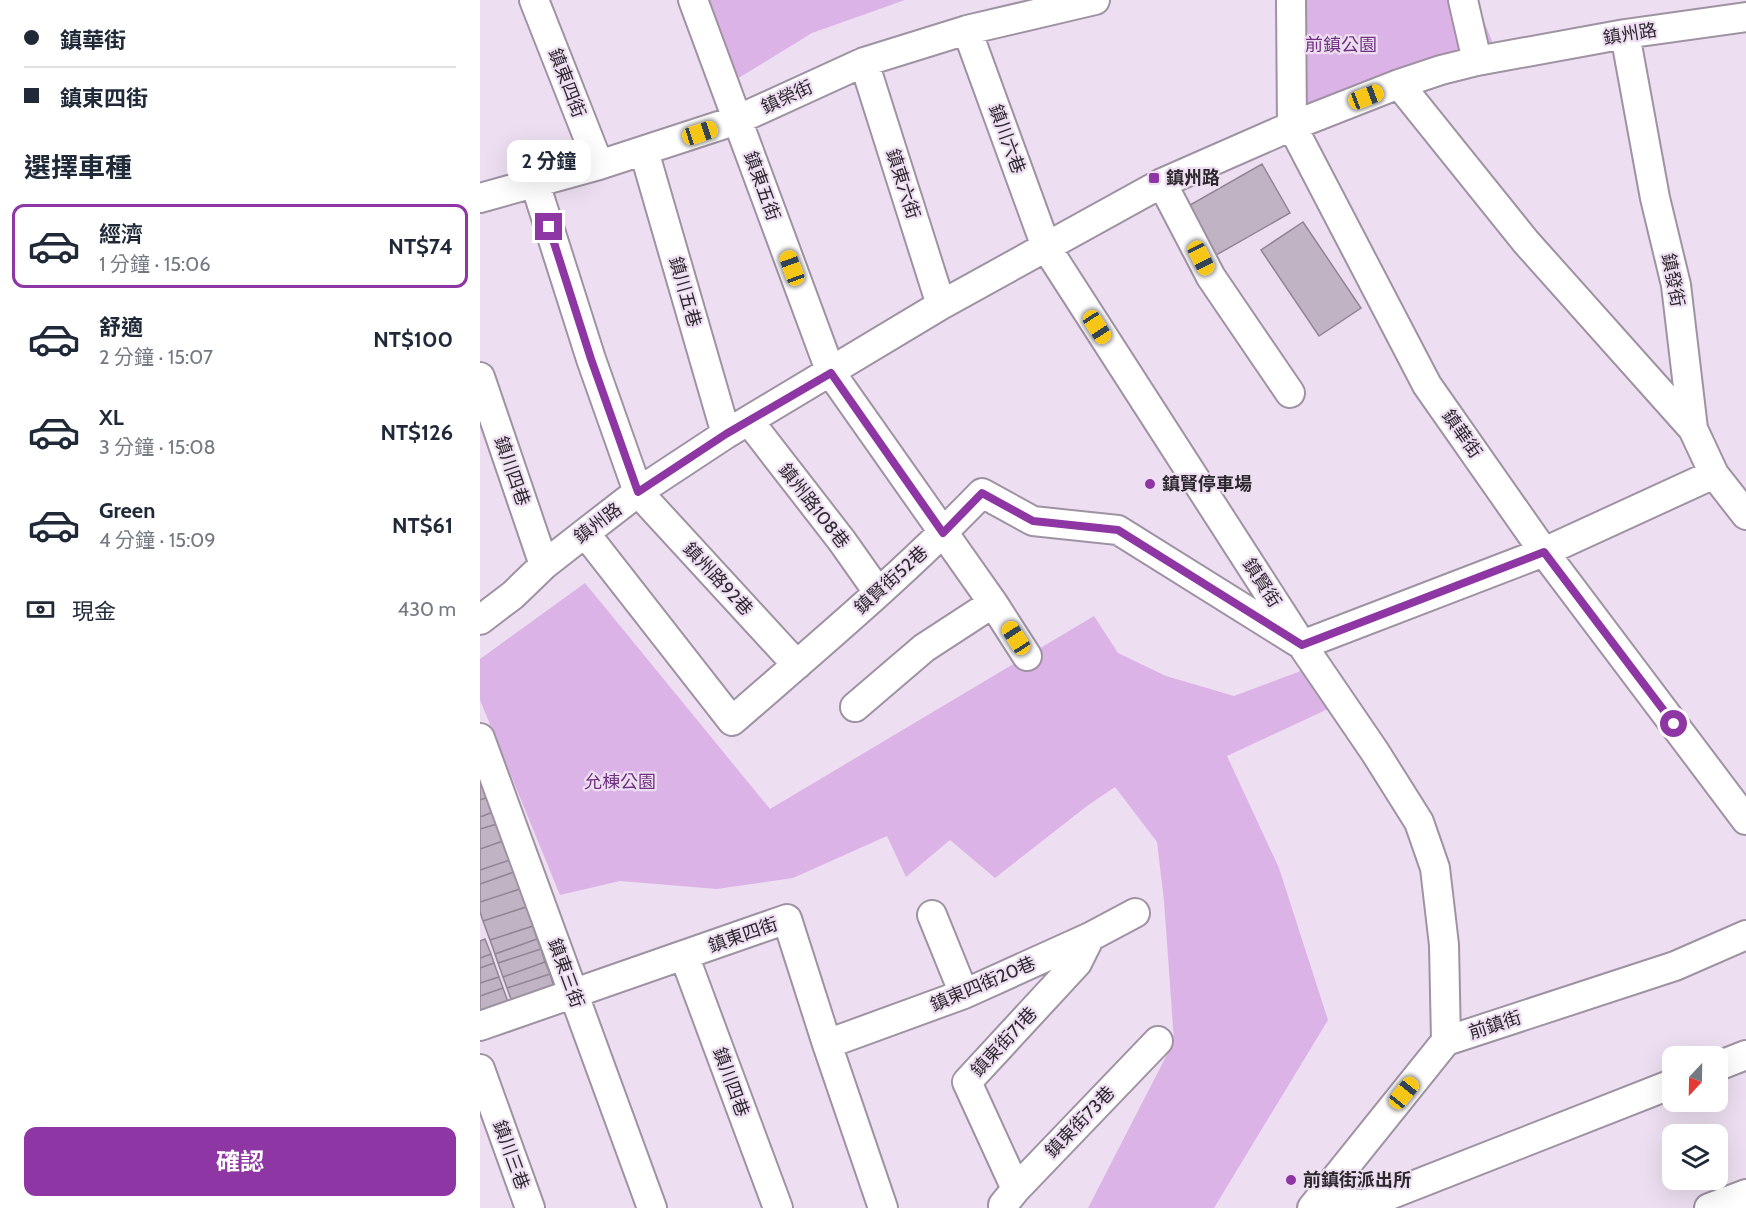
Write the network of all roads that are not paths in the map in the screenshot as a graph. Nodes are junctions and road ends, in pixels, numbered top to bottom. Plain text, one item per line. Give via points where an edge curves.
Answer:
1 (534, 0) edge
2 (693, 0) edge
3 (1095, 0) edge
4 (1291, 0) edge
5 (1463, 0) edge
6 (1746, 17) edge
7 (967, 30) junction
8 (1625, 34) junction
9 (1477, 61) junction
10 (864, 62) junction
11 (1399, 84) junction
12 (737, 120) junction
13 (1292, 126) junction
14 (644, 151) junction
15 (599, 165) junction
16 (535, 183) junction
17 (1162, 183) junction
18 (480, 198) edge
19 (1046, 247) junction
20 (942, 305) junction
21 (831, 373) junction
22 (480, 377) edge
23 (1290, 393) dead end
24 (737, 428) junction
25 (1693, 429) junction
26 (1714, 474) junction
27 (638, 492) junction
28 (1746, 515) edge
29 (585, 533) junction
30 (943, 533) junction
31 (1544, 552) junction
32 (544, 565) junction
33 (878, 592) junction
34 (993, 603) junction
35 (480, 620) edge
36 (1302, 645) junction
37 (1027, 656) dead end
38 (797, 665) junction
39 (855, 706) dead end
40 (480, 738) edge
41 (1746, 820) edge
42 (1135, 913) dead end
43 (932, 915) dead end
44 (1746, 936) edge
45 (1090, 938) junction
46 (684, 955) junction
47 (573, 994) junction
48 (964, 994) junction
49 (480, 1026) edge
50 (1158, 1041) dead end
51 (1446, 1041) junction
52 (827, 1044) junction
53 (1746, 1055) edge
54 (1728, 1062) edge
55 (480, 1069) edge
56 (1662, 1088) edge
57 (1746, 1194) edge
58 (1006, 1202) edge
59 (1316, 1202) edge
60 (530, 1208) edge
61 (652, 1208) edge
62 (778, 1208) edge
63 (883, 1208) edge
64 (1709, 1208) edge

1 - 15 street, 鎮東四街
2 - 12 street, 鎮東五街
3 - 7 street, 鎮榮街
4 - 13 street, 鎮華街
5 - 9 street
6 - 8 street, 鎮州路
7 - 10 street, 鎮榮街
7 - 19 street, 鎮川六巷
8 - 9 street, 鎮州路
8 - 25 street, 鎮發街 via 1655,198 1676,285
9 - 11 street, 鎮州路
10 - 12 street, 鎮榮街
10 - 20 street, 鎮東六街
11 - 13 street, 鎮州路
11 - 25 street via 1526,242
12 - 14 street, 鎮榮街
12 - 21 street, 鎮東五街
13 - 17 street, 鎮州路
13 - 31 street, 鎮華街 via 1428,385
14 - 15 street, 鎮榮街
14 - 24 street, 鎮川五巷
15 - 16 street, 鎮榮街
16 - 18 street, 鎮榮街
16 - 27 street
17 - 19 street, 鎮州路
17 - 23 street via 1211,277
19 - 20 street, 鎮州路
19 - 36 street, 鎮賢街
20 - 21 street, 鎮州路
21 - 24 street, 鎮州路
21 - 30 street, 鎮東五街
22 - 32 street, 鎮川四巷
24 - 27 street, 鎮州路
24 - 33 street, 鎮州路108巷 via 842,541
25 - 26 street, 鎮發街
26 - 28 street, 鎮發街
26 - 31 street
27 - 29 street, 鎮州路
27 - 38 street, 鎮州路92巷
29 - 32 street, 鎮州路
29 - 38 street, 鎮賢街52巷 via 732,721
30 - 33 street, 鎮賢街52巷
30 - 34 street, 鎮東五街
30 - 36 street, 鎮賢街52巷 via 982,493 1033,521 1118,530
31 - 36 street
31 - 41 street, 鎮華街
32 - 35 street, 鎮州路
33 - 38 street, 鎮賢街52巷
34 - 37 street, 鎮東五街
34 - 39 street via 924,648
36 - 51 street, 鎮賢街 via 1419,822 1435,868 1444,945
40 - 47 street, 鎮東三街
42 - 45 street, 鎮東四街20巷
43 - 48 street
44 - 51 street, 前鎮街 via 1675,966
45 - 48 street, 鎮東四街20巷
45 - 58 street, 鎮東街71巷 via 1077,963 967,1082
46 - 47 street, 鎮東四街
46 - 52 street, 鎮東四街 via 787,919
46 - 62 street, 鎮川四巷
47 - 49 street, 鎮東四街
47 - 61 street, 鎮東三街
48 - 52 street, 鎮東四街20巷
50 - 58 street, 鎮東街73巷
51 - 59 street, 前鎮街
52 - 63 street, 鎮東四街
53 - 54 street
55 - 60 street, 鎮川三巷
56 - 59 street via 1364,1205
57 - 64 street

